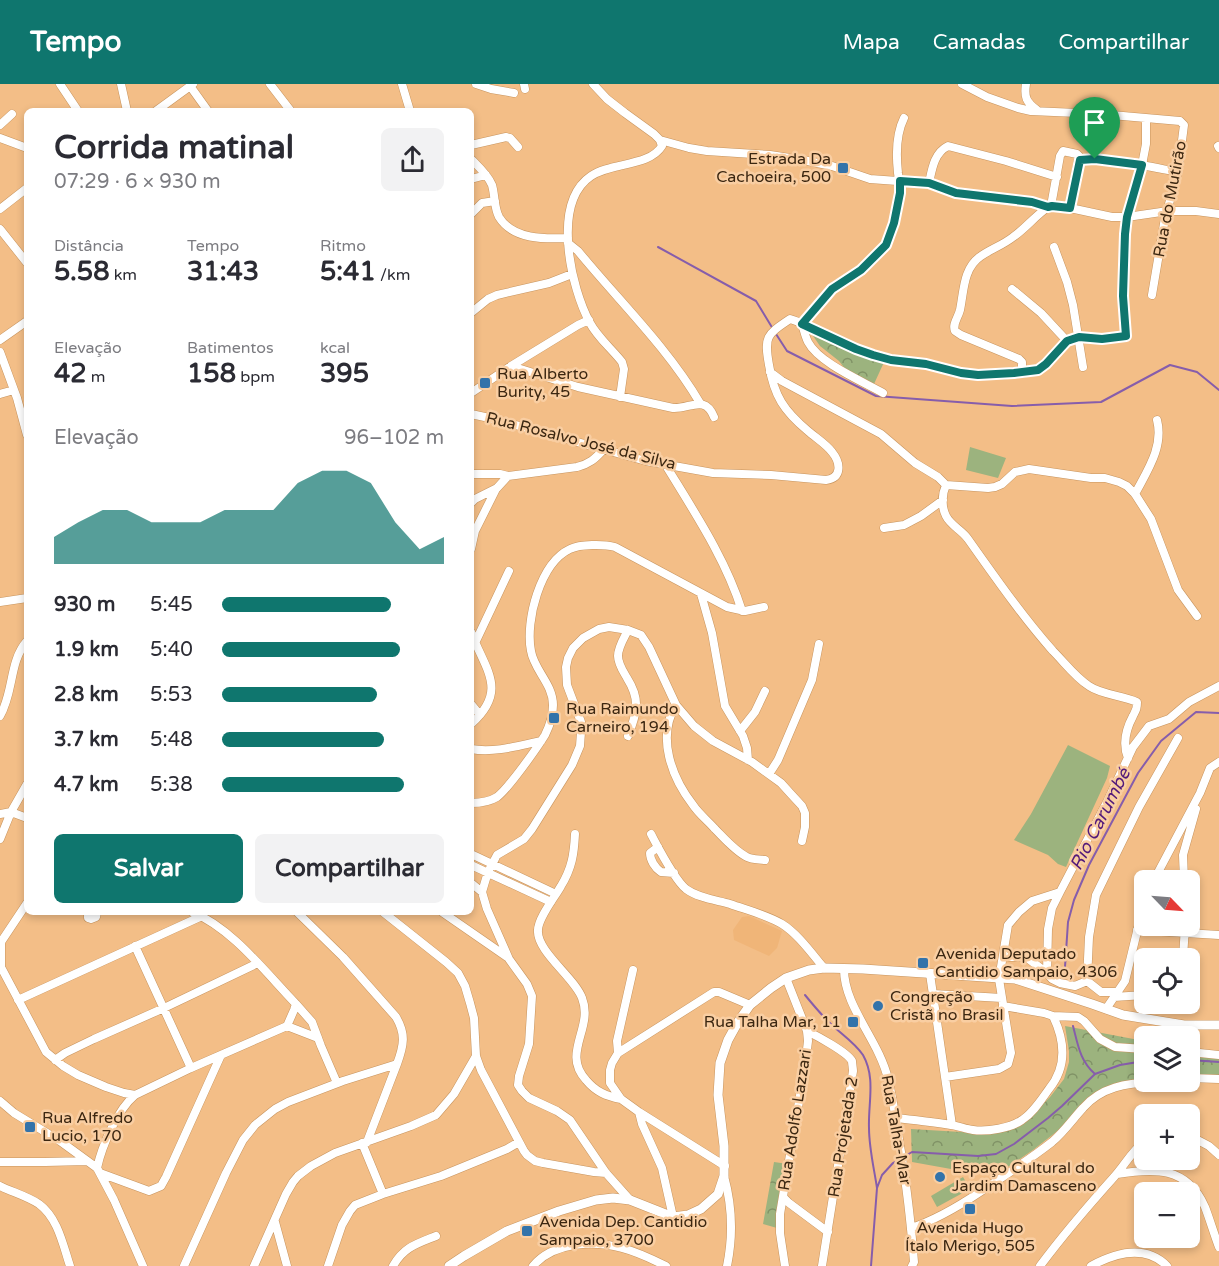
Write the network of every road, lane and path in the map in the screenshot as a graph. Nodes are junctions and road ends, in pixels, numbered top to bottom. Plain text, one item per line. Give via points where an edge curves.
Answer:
1 (60, 84) edge
2 (120, 84) edge
3 (270, 84) edge
4 (402, 84) edge
5 (476, 84) edge
6 (593, 84) edge
7 (962, 84) edge
8 (1026, 84) edge
9 (191, 85) edge
10 (514, 93) dead end
11 (76, 108) edge
12 (126, 108) edge
13 (160, 108) edge
14 (206, 108) edge
15 (288, 108) edge
16 (409, 108) edge
17 (1038, 111) junction
18 (12, 114) dead end
19 (904, 118) dead end
20 (1146, 118) junction
21 (0, 125) edge
22 (0, 138) edge
23 (660, 140) junction
24 (474, 145) edge
25 (24, 147) edge
26 (518, 147) dead end
27 (1080, 160) junction
28 (474, 162) edge
29 (1142, 165) junction
30 (1178, 171) junction
31 (486, 176) junction
32 (1057, 177) junction
33 (474, 178) edge
34 (900, 181) junction
35 (929, 183) junction
36 (24, 190) edge
37 (1, 196) edge
38 (11, 199) junction
39 (495, 201) junction
40 (1050, 206) junction
41 (1070, 208) junction
42 (0, 209) edge
43 (474, 211) edge
44 (1168, 211) junction
45 (1219, 214) edge
46 (1127, 217) junction
47 (0, 229) edge
48 (568, 241) junction
49 (1054, 248) dead end
50 (24, 259) edge
51 (572, 274) junction
52 (1012, 289) dead end
53 (1152, 295) dead end
54 (474, 310) edge
55 (589, 320) junction
56 (24, 323) edge
57 (802, 324) junction
58 (1, 337) edge
59 (1079, 337) junction
60 (1067, 341) junction
61 (0, 352) edge
62 (511, 366) junction
63 (1083, 367) dead end
64 (770, 372) junction
65 (1022, 372) junction
66 (14, 390) junction
67 (474, 391) edge
68 (883, 393) dead end
69 (0, 394) edge
70 (620, 397) junction
71 (700, 403) junction
72 (474, 415) edge
73 (714, 417) dead end
74 (1157, 420) dead end
75 (24, 425) edge
76 (603, 450) junction
77 (665, 464) junction
78 (474, 474) edge
79 (508, 476) junction
80 (946, 485) junction
81 (497, 488) junction
82 (1135, 494) junction
83 (474, 500) edge
84 (943, 500) junction
85 (884, 528) dead end
86 (474, 535) edge
87 (509, 571) dead end
88 (701, 594) junction
89 (24, 598) edge
90 (0, 602) edge
91 (764, 608) dead end
92 (742, 611) junction
93 (1197, 616) dead end
94 (630, 631) junction
95 (475, 643) joint
96 (819, 644) dead end
97 (24, 645) edge
98 (1219, 686) edge
99 (765, 691) dead end
100 (676, 705) junction
101 (474, 708) edge
102 (480, 715) junction
103 (0, 716) edge
104 (474, 721) edge
105 (740, 731) junction
106 (628, 736) dead end
107 (1178, 738) dead end
108 (541, 741) junction
109 (474, 749) edge
110 (1128, 758) junction
111 (748, 760) junction
112 (1219, 762) edge
113 (769, 774) junction
114 (24, 789) edge
115 (1200, 793) junction
116 (24, 796) edge
117 (17, 800) junction
118 (474, 803) edge
119 (11, 812) junction
120 (0, 814) edge
121 (24, 817) edge
122 (3, 824) edge
123 (575, 834) dead end
124 (651, 834) dead end
125 (0, 839) edge
126 (802, 841) dead end
127 (658, 847) junction
128 (474, 855) edge
129 (765, 860) dead end
130 (492, 863) junction
131 (474, 866) edge
132 (1159, 870) edge
133 (1184, 870) edge
134 (488, 872) junction
135 (674, 873) junction
136 (474, 885) edge
137 (482, 892) junction
138 (1060, 892) junction
139 (556, 894) junction
140 (551, 902) junction
141 (24, 908) edge
142 (202, 915) joint
143 (300, 915) edge
144 (387, 915) edge
145 (446, 915) edge
146 (1200, 932) edge
147 (1219, 935) edge
148 (1136, 936) edge
149 (1, 942) edge
150 (135, 946) junction
151 (1003, 957) junction
152 (509, 959) junction
153 (258, 963) junction
154 (824, 968) junction
155 (843, 969) junction
156 (633, 970) dead end
157 (1047, 973) junction
158 (927, 974) junction
159 (786, 978) junction
160 (999, 979) junction
161 (1087, 981) junction
162 (933, 994) junction
163 (1115, 995) junction
164 (1134, 995) edge
165 (18, 1000) junction
166 (1003, 1002) junction
167 (296, 1004) junction
168 (750, 1005) junction
169 (164, 1008) junction
170 (1106, 1009) junction
171 (1054, 1017) junction
172 (1219, 1025) edge
173 (287, 1026) junction
174 (807, 1031) junction
175 (318, 1038) junction
176 (1134, 1048) edge
177 (618, 1053) junction
178 (1200, 1053) edge
179 (221, 1055) junction
180 (1219, 1055) edge
181 (476, 1056) junction
182 (55, 1060) junction
183 (397, 1064) junction
184 (191, 1068) junction
185 (945, 1077) junction
186 (1200, 1078) edge
187 (1219, 1079) edge
188 (338, 1083) junction
189 (1134, 1083) edge
190 (135, 1095) junction
191 (621, 1099) junction
192 (0, 1101) edge
193 (639, 1112) junction
194 (896, 1118) junction
195 (952, 1125) junction
196 (1200, 1141) edge
197 (365, 1142) junction
198 (519, 1142) junction
199 (1134, 1151) edge
200 (1219, 1155) edge
201 (87, 1161) junction
202 (0, 1162) edge
203 (98, 1171) junction
204 (724, 1171) junction
205 (606, 1173) junction
206 (1117, 1174) junction
207 (0, 1186) edge
208 (383, 1194) junction
209 (783, 1197) junction
210 (630, 1200) junction
211 (673, 1217) junction
212 (275, 1222) junction
213 (912, 1228) junction
214 (828, 1232) junction
215 (436, 1236) dead end
216 (1219, 1247) edge
217 (915, 1265) edge
218 (70, 1266) edge
219 (143, 1266) edge
220 (184, 1266) edge
221 (254, 1266) edge
222 (287, 1266) edge
223 (328, 1266) edge
224 (393, 1266) edge
225 (449, 1266) edge
226 (533, 1266) edge
227 (666, 1266) edge
228 (727, 1266) edge
229 (786, 1266) edge
230 (822, 1266) edge
231 (1040, 1266) edge
232 (1090, 1266) edge
233 (1167, 1266) edge

1 - 11 street
2 - 12 street
3 - 15 street
4 - 16 street
5 - 10 street
6 - 23 street
7 - 17 street, Rua do Mutirão via 987,97
8 - 17 street via 1026,100
9 - 13 street
9 - 14 street
17 - 20 street, Rua do Mutirão
18 - 21 street
19 - 34 street via 898,141
20 - 29 street
20 - 30 street, Rua do Mutirão via 1183,122
22 - 25 street
23 - 34 street via 707,151 803,160 870,179
23 - 48 street via 662,146 655,155 602,170 584,182 572,206
24 - 26 street via 506,137
27 - 29 street
27 - 32 street via 1077,154 1063,151
27 - 41 street
28 - 31 street
29 - 30 street
29 - 46 street
30 - 44 street, Rua do Mutirão
31 - 33 street
31 - 39 street
32 - 35 street via 948,146 940,151
32 - 40 street
34 - 35 street
34 - 57 street via 896,215 886,245 861,270 832,289
35 - 40 street via 956,193
36 - 38 street
37 - 38 street
38 - 42 street
39 - 43 street via 482,203
39 - 48 street via 501,219 519,233
40 - 41 street
40 - 65 street via 1013,237 973,261 953,326 954,332 1019,359
41 - 46 street
44 - 45 street
44 - 46 street
44 - 53 street, Rua do Mutirão
46 - 59 street via 1123,299 1126,336
47 - 50 street
48 - 51 street
48 - 71 street via 648,332
49 - 59 street via 1067,282
51 - 54 street via 498,295
51 - 55 street
52 - 60 street
55 - 62 street
55 - 70 street via 622,362
56 - 58 street
57 - 64 street via 790,319 773,332 766,343
57 - 65 street via 891,360 978,375
57 - 68 street via 809,344 821,357
59 - 60 street
59 - 63 street
60 - 65 street via 1041,367
61 - 66 street
62 - 67 street
62 - 70 street
64 - 77 street, Rua Rosalvo José da Silva via 785,409 836,458 839,469 834,477 826,480 713,473
64 - 80 street via 881,434
66 - 69 street
66 - 75 street
70 - 71 street via 673,408
71 - 73 street via 709,407
72 - 76 street, Rua Rosalvo José da Silva
74 - 82 street via 1159,444
76 - 77 street, Rua Rosalvo José da Silva
76 - 79 street via 587,465
77 - 92 street via 726,569
78 - 79 street
79 - 81 street
80 - 82 street via 995,487 1015,472 1029,469 1112,480
80 - 84 street
81 - 83 street
81 - 86 street
82 - 93 street via 1151,519 1178,590
84 - 85 street via 904,525
84 - 110 street via 947,516 966,535 1031,626 1069,669 1091,688 1137,702 1125,736
87 - 95 street
88 - 92 street
88 - 105 street via 724,706
88 - 108 street via 609,545 578,546 562,554 537,593 530,627 531,654 554,704
89 - 90 street
91 - 92 street
94 - 100 street via 646,642
94 - 106 street via 618,657 636,698 637,710
94 - 130 street via 599,629 571,650 566,667 567,685 581,722 579,748 532,829
95 - 102 street via 492,684
96 - 113 street via 812,680
97 - 103 street
98 - 110 street via 1168,719 1149,726
99 - 105 street
100 - 111 street via 713,741
100 - 129 street via 669,720 666,744 681,787 700,814 738,850 749,858
101 - 102 street
102 - 104 street
105 - 111 street
107 - 161 street via 1096,895
108 - 109 street
108 - 118 street via 501,794
110 - 138 street
111 - 113 street
112 - 115 street via 1210,768
113 - 126 street via 802,806
114 - 117 street
115 - 132 street
115 - 133 street via 1183,855
116 - 117 street
117 - 119 street
119 - 120 street
119 - 121 street
119 - 122 street
122 - 125 street
123 - 139 street via 573,858
124 - 127 street
127 - 135 street
127 - 135 street via 650,853 654,864 661,872
128 - 130 street
130 - 134 street
130 - 139 street
131 - 134 street
134 - 137 street
134 - 140 street
135 - 154 street via 685,888 696,894 782,924
136 - 137 street
137 - 152 street
138 - 151 street via 1032,901 1018,912 1008,925
138 - 157 street via 1048,929
139 - 140 street
140 - 191 street via 537,928 540,941 577,988 584,1004 576,1065 591,1086
141 - 149 street
142 - 150 street
142 - 153 street
143 - 183 street via 396,1017 404,1041
144 - 181 street via 458,973 474,1018
145 - 152 street
146 - 147 street
148 - 163 street via 1125,981
149 - 165 street via 1,967
150 - 165 street
150 - 169 street
151 - 157 street via 1026,957
151 - 160 street
152 - 205 street via 532,996 529,1044 518,1085 529,1098 570,1120
153 - 167 street
153 - 169 street
154 - 155 main road
154 - 159 main road
155 - 158 main road
155 - 194 street, Rua Talha-Mar via 846,991 881,1058
156 - 177 street via 617,1041
157 - 161 street via 1052,979 1074,987
158 - 160 main road
158 - 162 street
159 - 168 main road
159 - 174 street, Rua Adolfo Lazzari
160 - 166 street
160 - 170 main road via 1016,980
161 - 163 street via 1101,992
162 - 166 street
162 - 185 street
163 - 164 street
163 - 170 street
165 - 182 street via 46,1052
166 - 171 street
166 - 185 street via 1011,1053 1008,1064 999,1069
167 - 173 street
167 - 175 street via 312,1022
168 - 177 street via 714,992
168 - 204 main road via 728,1040 720,1063 718,1095
169 - 182 street
169 - 184 street
170 - 172 main road via 1161,1022
171 - 176 street via 1078,1017 1100,1039 1115,1047
171 - 195 street via 1063,1059 1052,1087 1030,1113 1020,1122 1001,1128 977,1130
173 - 175 street
173 - 179 street
174 - 209 street, Rua Adolfo Lazzari via 806,1066
174 - 214 street, Rua Projetada 2 via 846,1055 854,1071
175 - 188 street
177 - 191 street via 609,1077
178 - 180 street
179 - 184 street
179 - 203 street via 161,1186 149,1191
181 - 197 street via 436,1115
181 - 198 street
182 - 190 street via 98,1084
183 - 188 street
183 - 197 street
184 - 190 street
185 - 195 street
186 - 187 street
188 - 220 street via 288,1102 255,1125 226,1173
189 - 213 street via 1099,1095 1053,1141 999,1180 961,1205
190 - 203 street via 115,1122 99,1157
191 - 193 street
192 - 201 street
193 - 204 street
193 - 211 street via 662,1168
194 - 195 street
194 - 213 street, Rua Talha-Mar
196 - 200 street
197 - 208 street
197 - 212 street via 335,1153 298,1176
198 - 205 street via 527,1155 543,1164
198 - 208 street via 441,1176
199 - 206 street
201 - 202 street
201 - 203 street
203 - 219 street
204 - 211 main road via 718,1194 702,1209
204 - 228 street via 730,1212
205 - 210 street
206 - 216 street via 1162,1170 1179,1177 1201,1198
206 - 231 street
207 - 218 street via 39,1204 47,1212 57,1227
208 - 223 street via 350,1210
209 - 214 street
209 - 229 street, Rua Adolfo Lazzari via 779,1223
210 - 211 main road
210 - 225 main road via 597,1200 559,1211 507,1231
212 - 221 street
212 - 222 street
213 - 217 street, Rua Talha-Mar
214 - 230 street, Rua Projetada 2
215 - 224 street via 409,1247
226 - 227 street via 558,1249 594,1244 624,1249
232 - 233 street via 1125,1252 1137,1252

